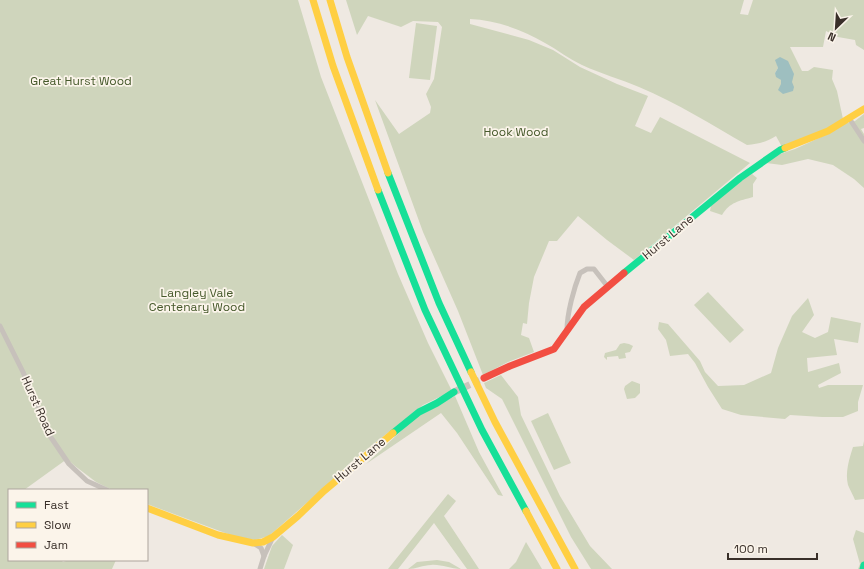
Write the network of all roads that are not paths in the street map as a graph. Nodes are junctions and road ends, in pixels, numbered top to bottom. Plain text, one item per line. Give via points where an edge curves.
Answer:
1 (313, 0) edge
2 (330, 0) edge
3 (864, 109) edge
4 (849, 118) junction
5 (864, 141) edge
6 (608, 287) junction
7 (0, 326) edge
8 (567, 331) junction
9 (484, 378) tunnel mouth
10 (454, 392) tunnel mouth
11 (105, 489) edge
12 (148, 508) edge
13 (273, 538) junction
14 (252, 543) junction
15 (264, 556) junction
16 (864, 565) edge
17 (260, 569) edge
18 (557, 569) edge
19 (576, 569) edge
20 (863, 569) edge

1 - 18 main road via 333,66 425,310 482,430
2 - 19 main road via 389,176 439,303 495,422
3 - 4 main road, Hurst Lane
4 - 5 street
4 - 6 main road, Hurst Lane via 828,132 780,150 740,178
6 - 8 main road, Hurst Lane via 584,307
6 - 8 street via 594,270 588,269 580,273 567,320
7 - 11 street, Hurst Road via 50,436 69,464 87,481
8 - 9 main road, Hurst Lane via 554,349
10 - 13 main road, Hurst Lane via 419,412 324,491
12 - 14 main road via 218,535
13 - 14 main road
13 - 15 street
14 - 15 street via 261,548
15 - 17 street
16 - 20 main road

